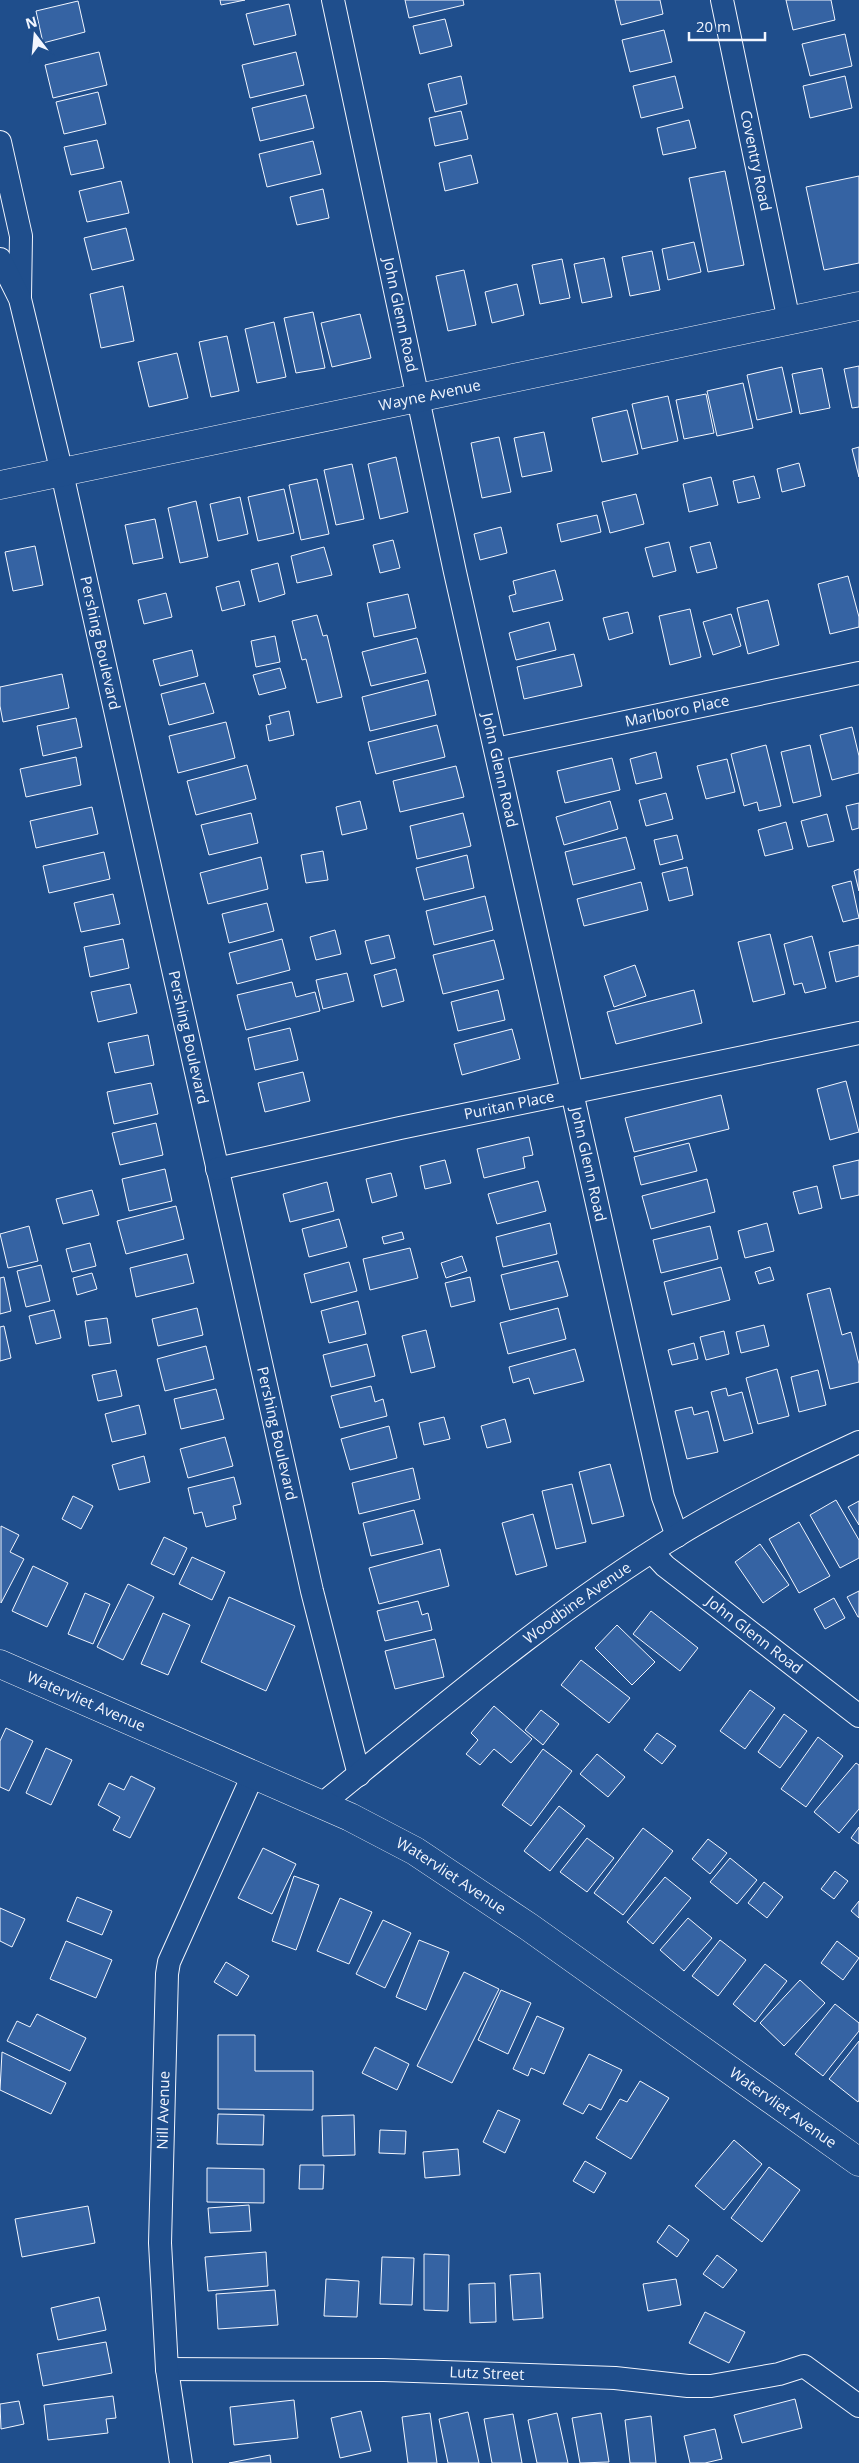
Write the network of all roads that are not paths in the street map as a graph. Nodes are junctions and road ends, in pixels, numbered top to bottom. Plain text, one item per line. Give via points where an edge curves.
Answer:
1 (332, 0) edge
2 (722, 0) edge
3 (0, 142) edge
4 (0, 259) edge
5 (20, 299) junction
6 (859, 306) edge
7 (789, 321) junction
8 (417, 398) junction
9 (62, 473) junction
10 (0, 486) edge
11 (859, 673) edge
12 (496, 749) junction
13 (859, 1033) edge
14 (572, 1093) junction
15 (217, 1169) junction
16 (859, 1442) edge
17 (678, 1536) junction
18 (652, 1552) junction
19 (0, 1664) edge
20 (859, 1716) edge
21 (253, 1774) junction
22 (359, 1775) junction
23 (322, 1804) junction
24 (859, 2162) edge
25 (167, 2369) junction
26 (859, 2406) edge
27 (181, 2463) edge

1 - 8 street, John Glenn Road
2 - 7 street, Coventry Road
3 - 5 street, Pershing Boulevard via 21,236
4 - 5 street, Pershing Boulevard
5 - 9 street, Pershing Boulevard
6 - 7 street, Wayne Avenue
7 - 8 street, Wayne Avenue
8 - 9 street, Wayne Avenue
8 - 12 street, John Glenn Road
9 - 10 street, Wayne Avenue
9 - 15 street, Pershing Boulevard
11 - 12 street, Marlboro Place
12 - 14 street, John Glenn Road
13 - 14 street, Puritan Place
14 - 15 street, Puritan Place
14 - 17 street, John Glenn Road via 663,1497
15 - 22 street, Pershing Boulevard via 312,1591
16 - 17 street, Woodbine Avenue
17 - 18 street, Woodbine Avenue
18 - 20 street, John Glenn Road via 665,1566
18 - 22 street, Woodbine Avenue via 502,1659
19 - 21 street, Watervliet Avenue
21 - 23 street, Watervliet Avenue
21 - 25 street, Nill Avenue via 169,1962 160,2243
22 - 23 street, Woodbine Avenue
23 - 24 street, Watervliet Avenue via 440,1867
25 - 26 street, Lutz Street via 404,2370 615,2378 711,2386 779,2374 804,2366
25 - 27 street, Nill Avenue

